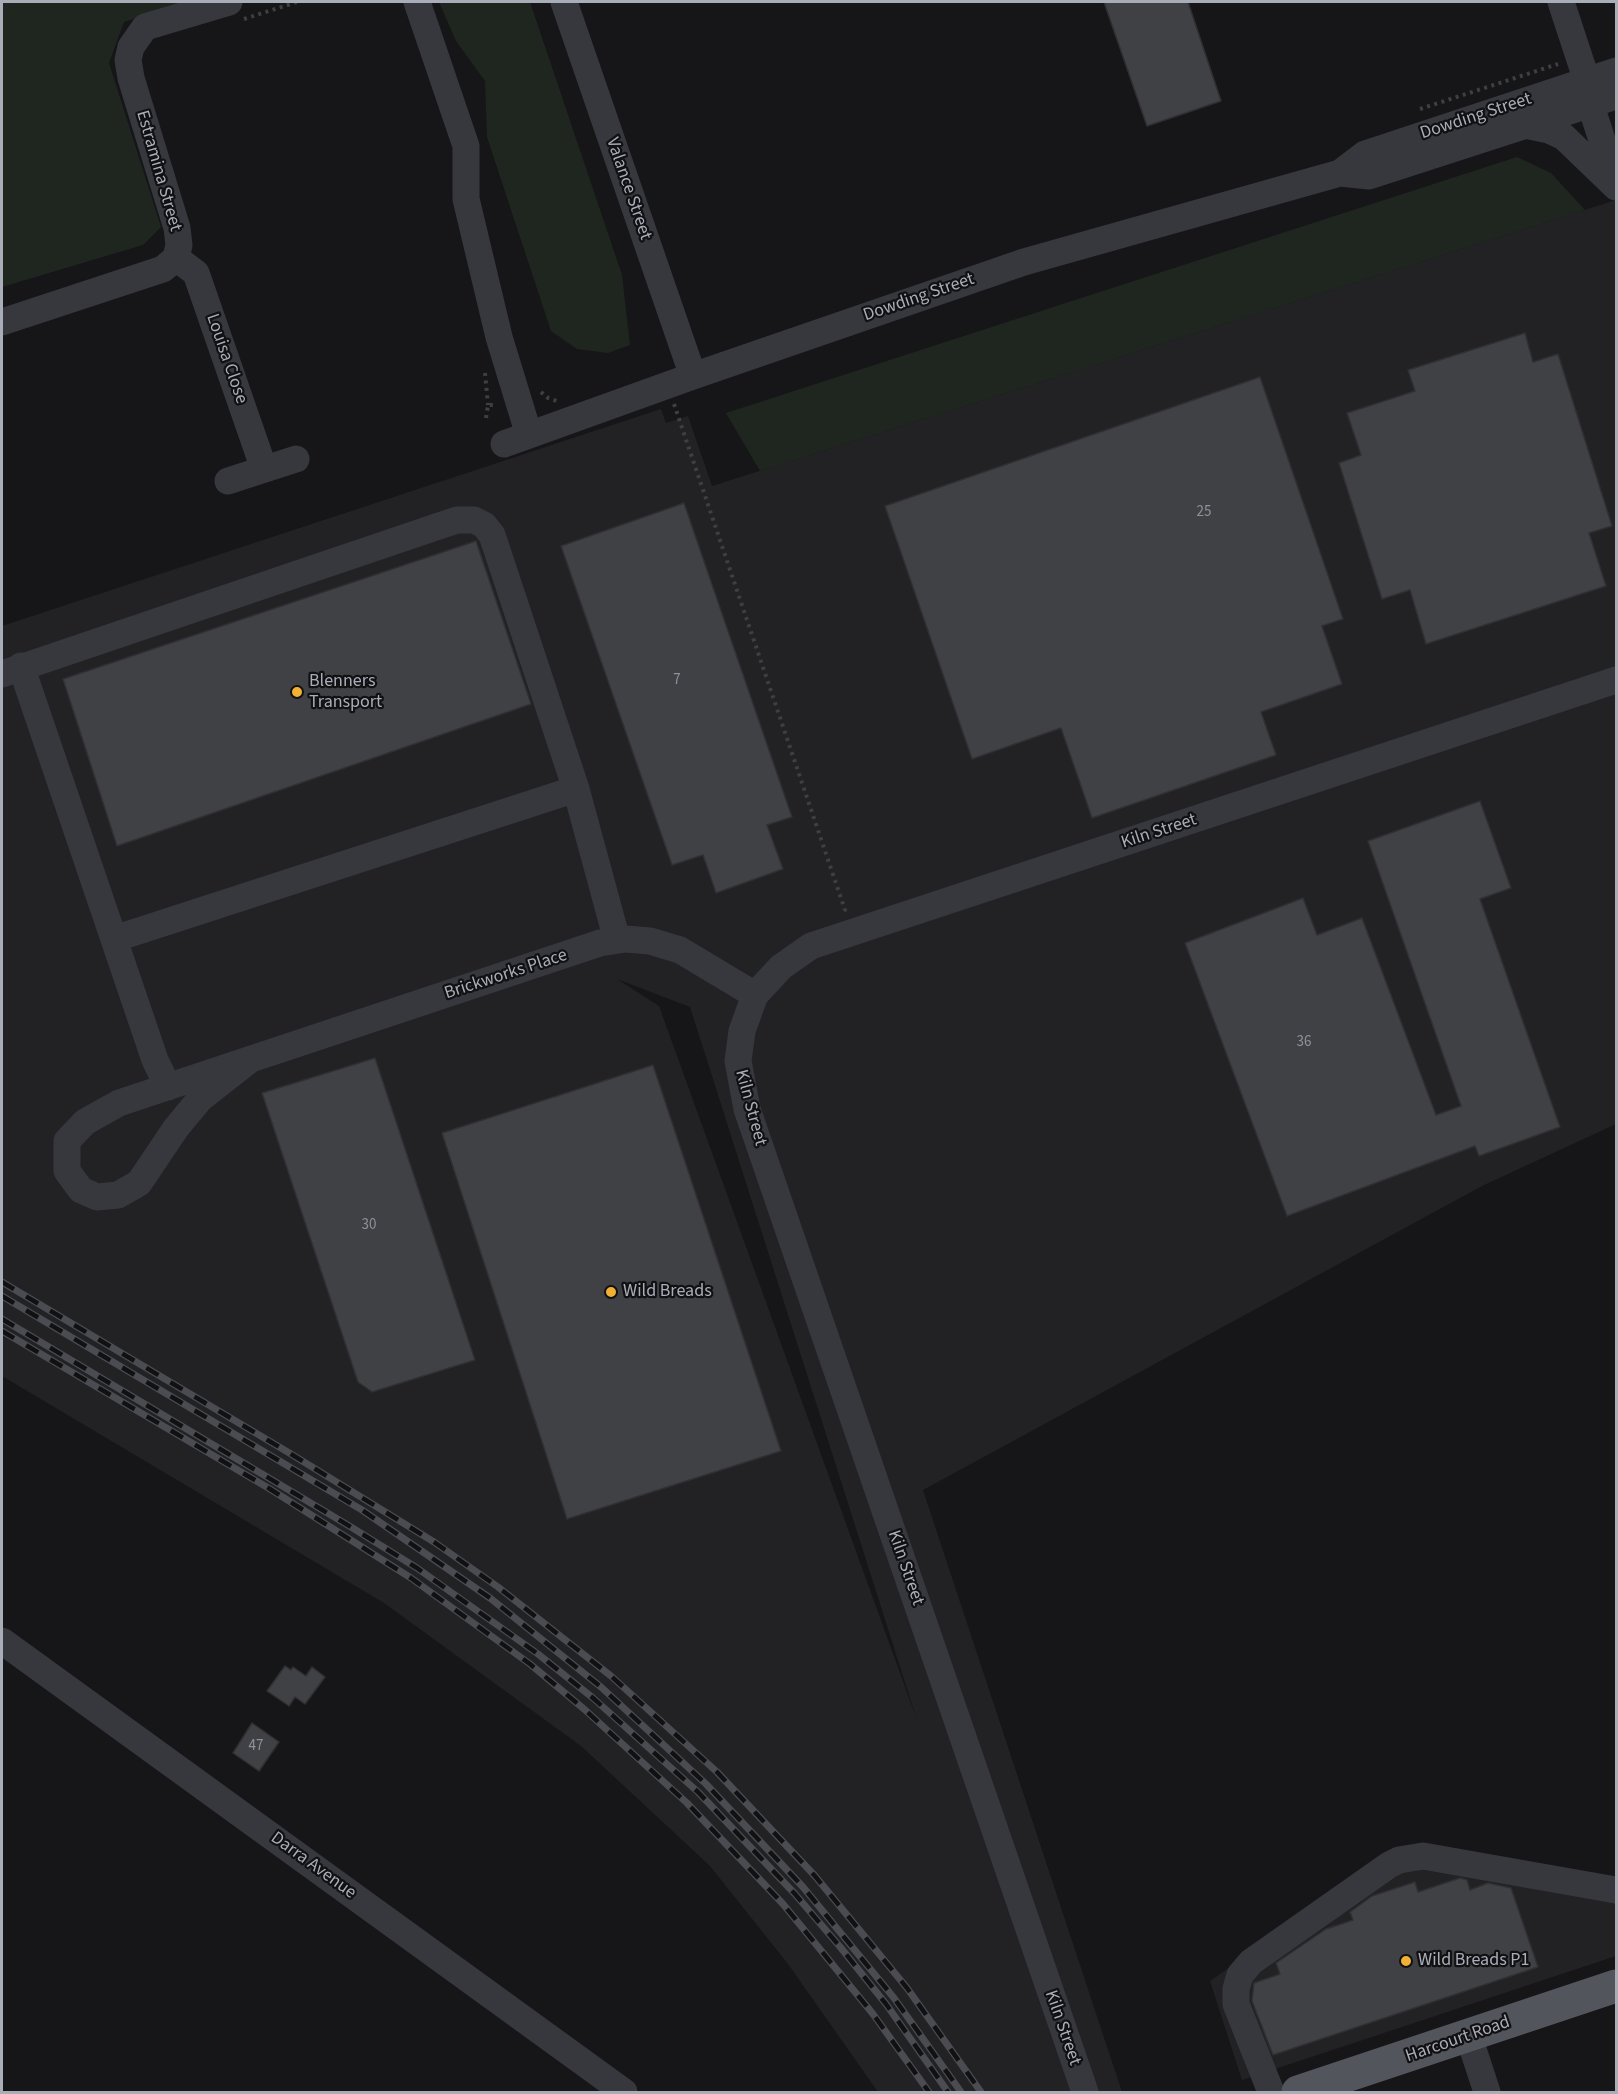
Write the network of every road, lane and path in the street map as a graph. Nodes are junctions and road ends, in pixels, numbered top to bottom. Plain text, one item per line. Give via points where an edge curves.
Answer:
1 (297, 2) edge
2 (417, 2) edge
3 (564, 2) edge
4 (1561, 2) edge
5 (235, 11) edge
6 (1617, 71) edge
7 (1601, 96) edge
8 (1530, 126) junction
9 (1617, 127) edge
10 (1340, 173) junction
11 (1617, 185) edge
12 (176, 258) junction
13 (2, 322) edge
14 (693, 376) junction
15 (668, 385) junction
16 (296, 459) dead end
17 (264, 469) junction
18 (228, 481) dead end
19 (11, 670) edge
20 (1617, 680) edge
21 (576, 789) junction
22 (836, 937) junction
23 (114, 939) junction
24 (617, 940) junction
25 (755, 995) junction
26 (251, 1059) junction
27 (168, 1087) junction
28 (2, 1641) edge
29 (1617, 1890) edge
30 (1617, 1986) edge
31 (1469, 2037) junction
32 (624, 2092) edge
33 (1085, 2092) edge
34 (1271, 2092) edge
35 (1298, 2092) edge
36 (1487, 2092) edge

1 - 5 path
2 - 15 street, Dowding Street via 466,146 466,199 499,337 516,440
3 - 14 street, Valance Street
4 - 7 street
5 - 12 street, Estramina Street via 145,27 131,47 131,78 177,228
6 - 7 street, Dowding Street
7 - 8 street, Dowding Street
7 - 9 street
7 - 10 street, Dowding Street via 1365,154
7 - 11 street
8 - 10 street, Dowding Street via 1369,176
8 - 11 street via 1564,137
10 - 14 street, Dowding Street via 1024,262
12 - 13 street, Estramina Street via 163,269
12 - 17 street, Louisa Close via 196,273
14 - 15 street, Dowding Street
15 - 22 path via 845,910 830,916
16 - 17 street
17 - 18 street
19 - 21 street via 457,520 474,520 492,536
19 - 23 street
20 - 22 street, Kiln Street
21 - 23 street
21 - 24 street
22 - 25 street, Kiln Street via 811,946 781,967
23 - 27 street
24 - 25 street, Brickworks Place via 650,941 680,950
24 - 26 street, Brickworks Place
25 - 33 street, Kiln Street via 742,1031 738,1061 747,1109
26 - 27 street, Brickworks Place
26 - 27 street, Brickworks Place via 200,1099 139,1183 118,1195 98,1197 81,1190 67,1172 67,1141 85,1122 119,1103
28 - 32 street, Darra Avenue
29 - 34 street via 1423,1856 1389,1864 1251,1962 1240,1975 1236,2004
30 - 31 main road, Harcourt Road
31 - 35 main road, Harcourt Road
31 - 36 street

